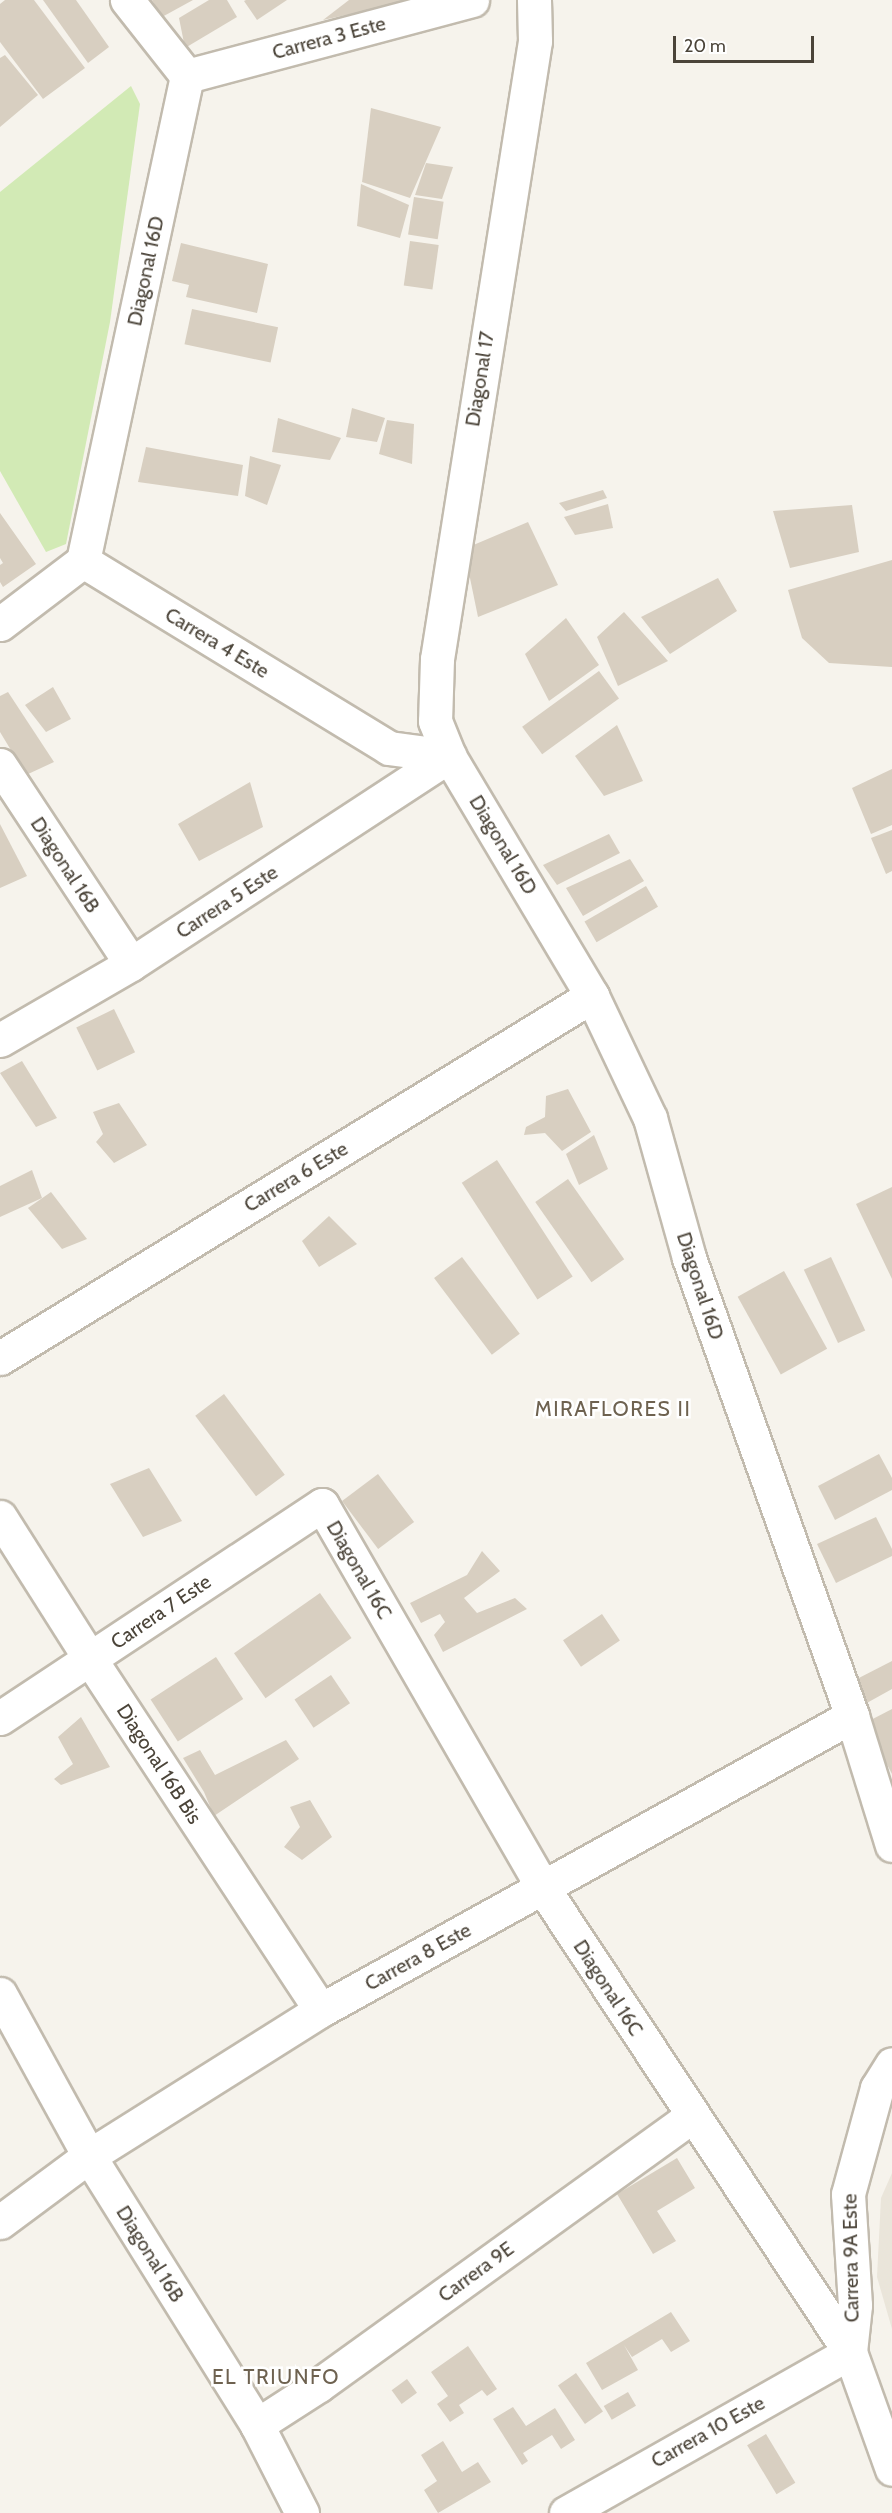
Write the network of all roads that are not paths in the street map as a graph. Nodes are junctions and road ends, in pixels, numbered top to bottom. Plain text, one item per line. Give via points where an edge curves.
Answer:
1 (127, 0) edge
2 (472, 0) edge
3 (534, 0) edge
4 (187, 76) junction
5 (84, 561) junction
6 (0, 624) edge
7 (449, 756) junction
8 (0, 765) edge
9 (131, 964) junction
10 (592, 996) junction
11 (0, 1040) edge
12 (0, 1358) edge
13 (322, 1505) joint
14 (0, 1517) edge
15 (90, 1659) junction
16 (852, 1716) junction
17 (0, 1718) edge
18 (892, 1845) edge
19 (543, 1888) junction
20 (0, 1994) edge
21 (321, 2010) junction
22 (887, 2084) edge
23 (692, 2116) junction
24 (89, 2156) junction
25 (0, 2222) edge
26 (850, 2352) junction
27 (257, 2425) junction
28 (892, 2469) edge
29 (607, 2503) edge
30 (302, 2513) edge
31 (566, 2513) edge

1 - 4 street
2 - 4 street, Carrera 3 Este
3 - 7 street, Diagonal 17 via 536,41 437,659 435,721
4 - 5 street, Diagonal 16D
5 - 6 street
5 - 7 street, Carrera 4 Este via 389,748
7 - 9 street, Carrera 5 Este
7 - 10 street, Diagonal 16D
8 - 9 street, Diagonal 16B
9 - 11 street, Carrera 5 Este
10 - 12 street, Carrera 6 Este
10 - 16 street, Diagonal 16D via 650,1118 689,1258
13 - 15 street, Carrera 7 Este
13 - 19 street, Diagonal 16C
14 - 15 street, Diagonal 16B Bis
15 - 17 street, Carrera 7 Este
15 - 21 street, Diagonal 16B Bis
16 - 18 street, Diagonal 16D
16 - 19 street, Carrera 8 Este
19 - 21 street, Carrera 8 Este
19 - 23 street, Diagonal 16C
20 - 24 street, Diagonal 16B
21 - 24 street, Carrera 8 Este
22 - 26 street, Carrera 9A Este via 848,2194 855,2305
23 - 26 street, Diagonal 16C
23 - 27 street, Carrera 9E via 319,2385
24 - 25 street, Carrera 8 Este
24 - 27 street, Diagonal 16B
26 - 28 street, Diagonal 16C
26 - 29 street, Carrera 10 Este
27 - 30 street, Diagonal 16B
29 - 31 street, Carrera 10 Este

